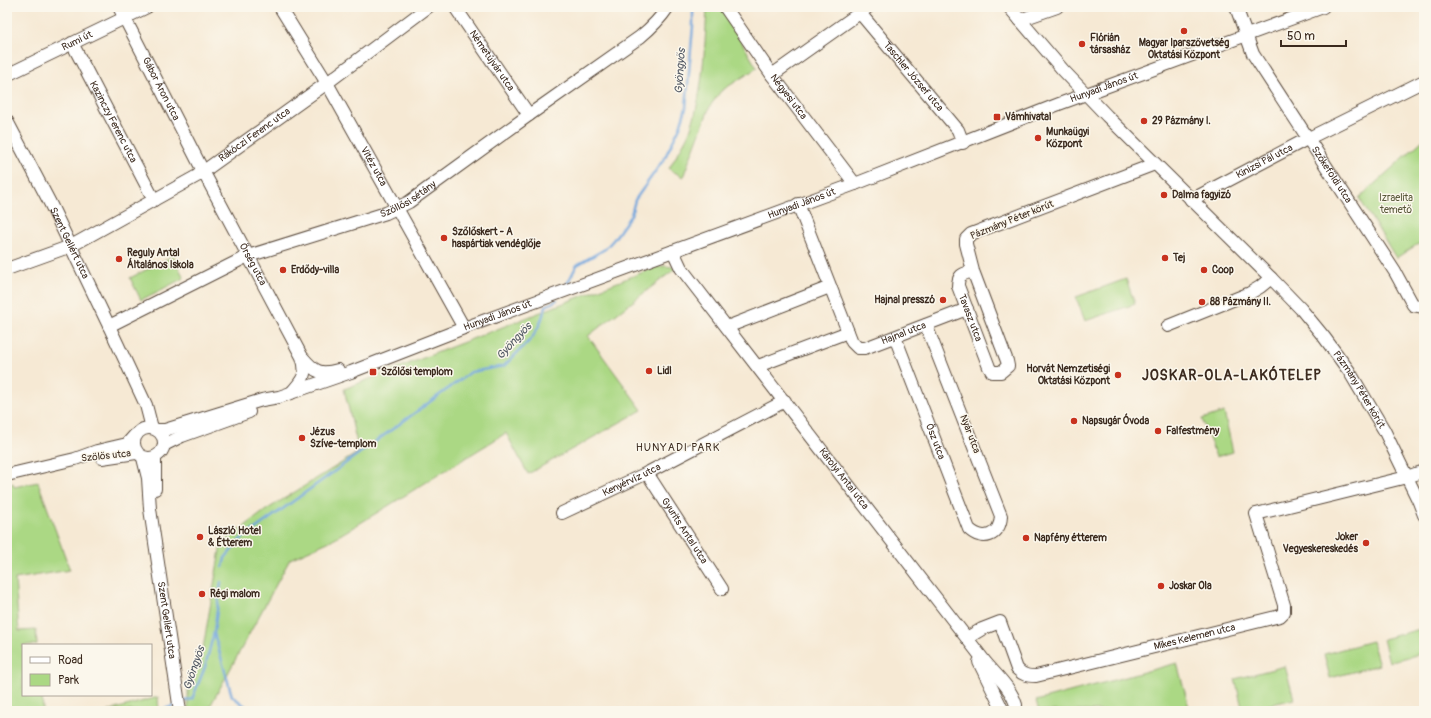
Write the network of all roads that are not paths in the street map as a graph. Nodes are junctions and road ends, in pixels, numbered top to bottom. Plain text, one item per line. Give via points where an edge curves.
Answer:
1 (119, 7) edge
2 (147, 7) edge
3 (280, 7) edge
4 (428, 7) edge
5 (455, 7) edge
6 (668, 7) edge
7 (725, 7) edge
8 (1009, 7) edge
9 (1057, 7) edge
10 (1236, 7) edge
11 (1323, 7) edge
12 (864, 10) edge
13 (124, 18) junction
14 (1020, 20) junction
15 (1245, 35) junction
16 (72, 43) junction
17 (7, 75) edge
18 (772, 75) junction
19 (1424, 81) edge
20 (326, 83) junction
21 (1087, 94) junction
22 (529, 115) junction
23 (7, 121) edge
24 (1308, 139) junction
25 (963, 143) junction
26 (1155, 164) junction
27 (203, 171) junction
28 (854, 184) junction
29 (154, 200) junction
30 (1191, 200) junction
31 (798, 204) junction
32 (397, 209) junction
33 (71, 246) junction
34 (673, 251) junction
35 (248, 256) junction
36 (7, 269) edge
37 (973, 271) junction
38 (1271, 278) junction
39 (830, 287) junction
40 (1424, 307) edge
41 (967, 309) junction
42 (926, 325) junction
43 (110, 326) junction
44 (727, 326) junction
45 (1168, 326) dead end
46 (464, 328) junction
47 (848, 332) junction
48 (895, 337) junction
49 (302, 357) junction
50 (758, 366) junction
51 (128, 367) junction
52 (351, 372) junction
53 (992, 372) joint
54 (291, 393) junction
55 (279, 397) junction
56 (785, 402) junction
57 (155, 429) junction
58 (137, 433) junction
59 (164, 445) junction
60 (140, 455) junction
61 (155, 457) junction
62 (75, 459) junction
63 (1424, 471) edge
64 (647, 473) junction
65 (7, 475) edge
66 (1407, 477) junction
67 (562, 513) dead end
68 (1424, 515) edge
69 (154, 530) junction
70 (985, 536) joint
71 (722, 589) dead end
72 (967, 638) junction
73 (1016, 705) dead end
74 (180, 711) edge
75 (1003, 711) edge

1 - 13 street, Gábor Áron utca
2 - 13 street, Rumi út
3 - 20 street, Vitéz utca
4 - 20 street, Rákóczi Ferenc utca
5 - 22 street, Németújvár utca
6 - 22 street, Szőllősi sétány via 652,28
7 - 18 street, Négyesi utca
8 - 14 street, Pázmány Péter körút
9 - 14 street
10 - 15 street, Szőkeföldi utca
11 - 15 street, Hunyadi János út
12 - 18 street
12 - 25 street, Taschler József utca via 958,130
13 - 16 street, Rumi út
13 - 27 street, Gábor Áron utca
14 - 21 street, Pázmány Péter körút
15 - 21 street, Hunyadi János út
15 - 24 street, Szőkeföldi utca via 1253,54
16 - 17 street, Rumi út
16 - 29 street, Kazinczy Ferenc utca
18 - 28 street, Négyesi utca
19 - 24 street, Kinizsi Pál utca
20 - 27 street, Rákóczi Ferenc utca
20 - 32 street, Vitéz utca
21 - 25 street, Hunyadi János út
21 - 26 street, Pázmány Péter körút
22 - 32 street, Szőllősi sétány
23 - 33 street, Szent Gellért utca
24 - 30 street, Kinizsi Pál utca
24 - 40 street, Szőkeföldi utca via 1414,305
25 - 28 street, Hunyadi János út
26 - 30 street, Pázmány Péter körút
26 - 37 street, Pázmány Péter körút via 971,234 966,239 966,244
27 - 29 street, Rákóczi Ferenc utca
27 - 35 street, Őrség utca
28 - 31 street, Hunyadi János út
29 - 33 street, Rákóczi Ferenc utca
30 - 38 street, Pázmány Péter körút
31 - 34 street, Hunyadi János út
31 - 39 street, Hajnal utca
32 - 35 street, Szőllősi sétány
32 - 46 street, Vitéz utca
33 - 36 street, Rákóczi Ferenc utca
33 - 43 street, Szent Gellért utca
34 - 44 street, Károlyi Antal utca via 681,268
34 - 46 street, Hunyadi János út
35 - 43 street, Szőllősi sétány
35 - 49 street, Őrség utca
37 - 41 street, Tavasz utca via 961,275 958,279 958,286
37 - 53 street, Pázmány Péter körút via 1008,366 997,373
38 - 45 street via 1250,293
38 - 66 street, Pázmány Péter körút via 1301,308 1349,371 1384,430
39 - 44 street
39 - 47 street, Hajnal utca
41 - 42 street, Hajnal utca
41 - 53 street, Tavasz utca via 988,368
42 - 48 street, Hajnal utca
42 - 70 street, Nyár utca via 1001,516 1001,524 997,530
43 - 51 street, Szent Gellért utca
44 - 50 street, Károlyi Antal utca
46 - 52 street, Hunyadi János út
47 - 48 street, Hajnal utca via 858,348
47 - 50 street
48 - 70 street, Ősz utca via 968,529 975,535
49 - 52 street, Őrség utca via 317,371
49 - 54 street, Őrség utca via 305,372
50 - 56 street, Károlyi Antal utca
51 - 57 street, Szent Gellért utca
51 - 58 street, Szent Gellért utca via 140,407
52 - 54 street, Hunyadi János út
54 - 55 street, Hunyadi János út
55 - 57 street, Hunyadi János út via 165,430
55 - 59 street, Hunyadi János út via 261,407
56 - 64 street, Kenyérvíz utca
56 - 72 street, Károlyi Antal utca
57 - 58 street via 145,428
57 - 59 street via 163,437
58 - 60 street via 133,446
58 - 62 street, Szőlős utca via 127,444
59 - 61 street
60 - 61 street via 149,459
60 - 62 street, Szőlős utca
60 - 69 street, Szent Gellért utca via 148,478
61 - 69 street, Szent Gellért utca
62 - 65 street, Szőlős utca
63 - 66 street
64 - 67 street, Kenyérvíz utca
64 - 71 street, Gyurits Antal utca
66 - 68 street, Pázmány Péter körút
66 - 72 street, Mikes Kelemen utca via 1256,514 1284,605 1284,612 1280,616 1036,676 1021,674 1017,669 1000,622
69 - 74 street, Szent Gellért utca
72 - 73 street, Károlyi Antal utca via 1012,694
72 - 75 street

